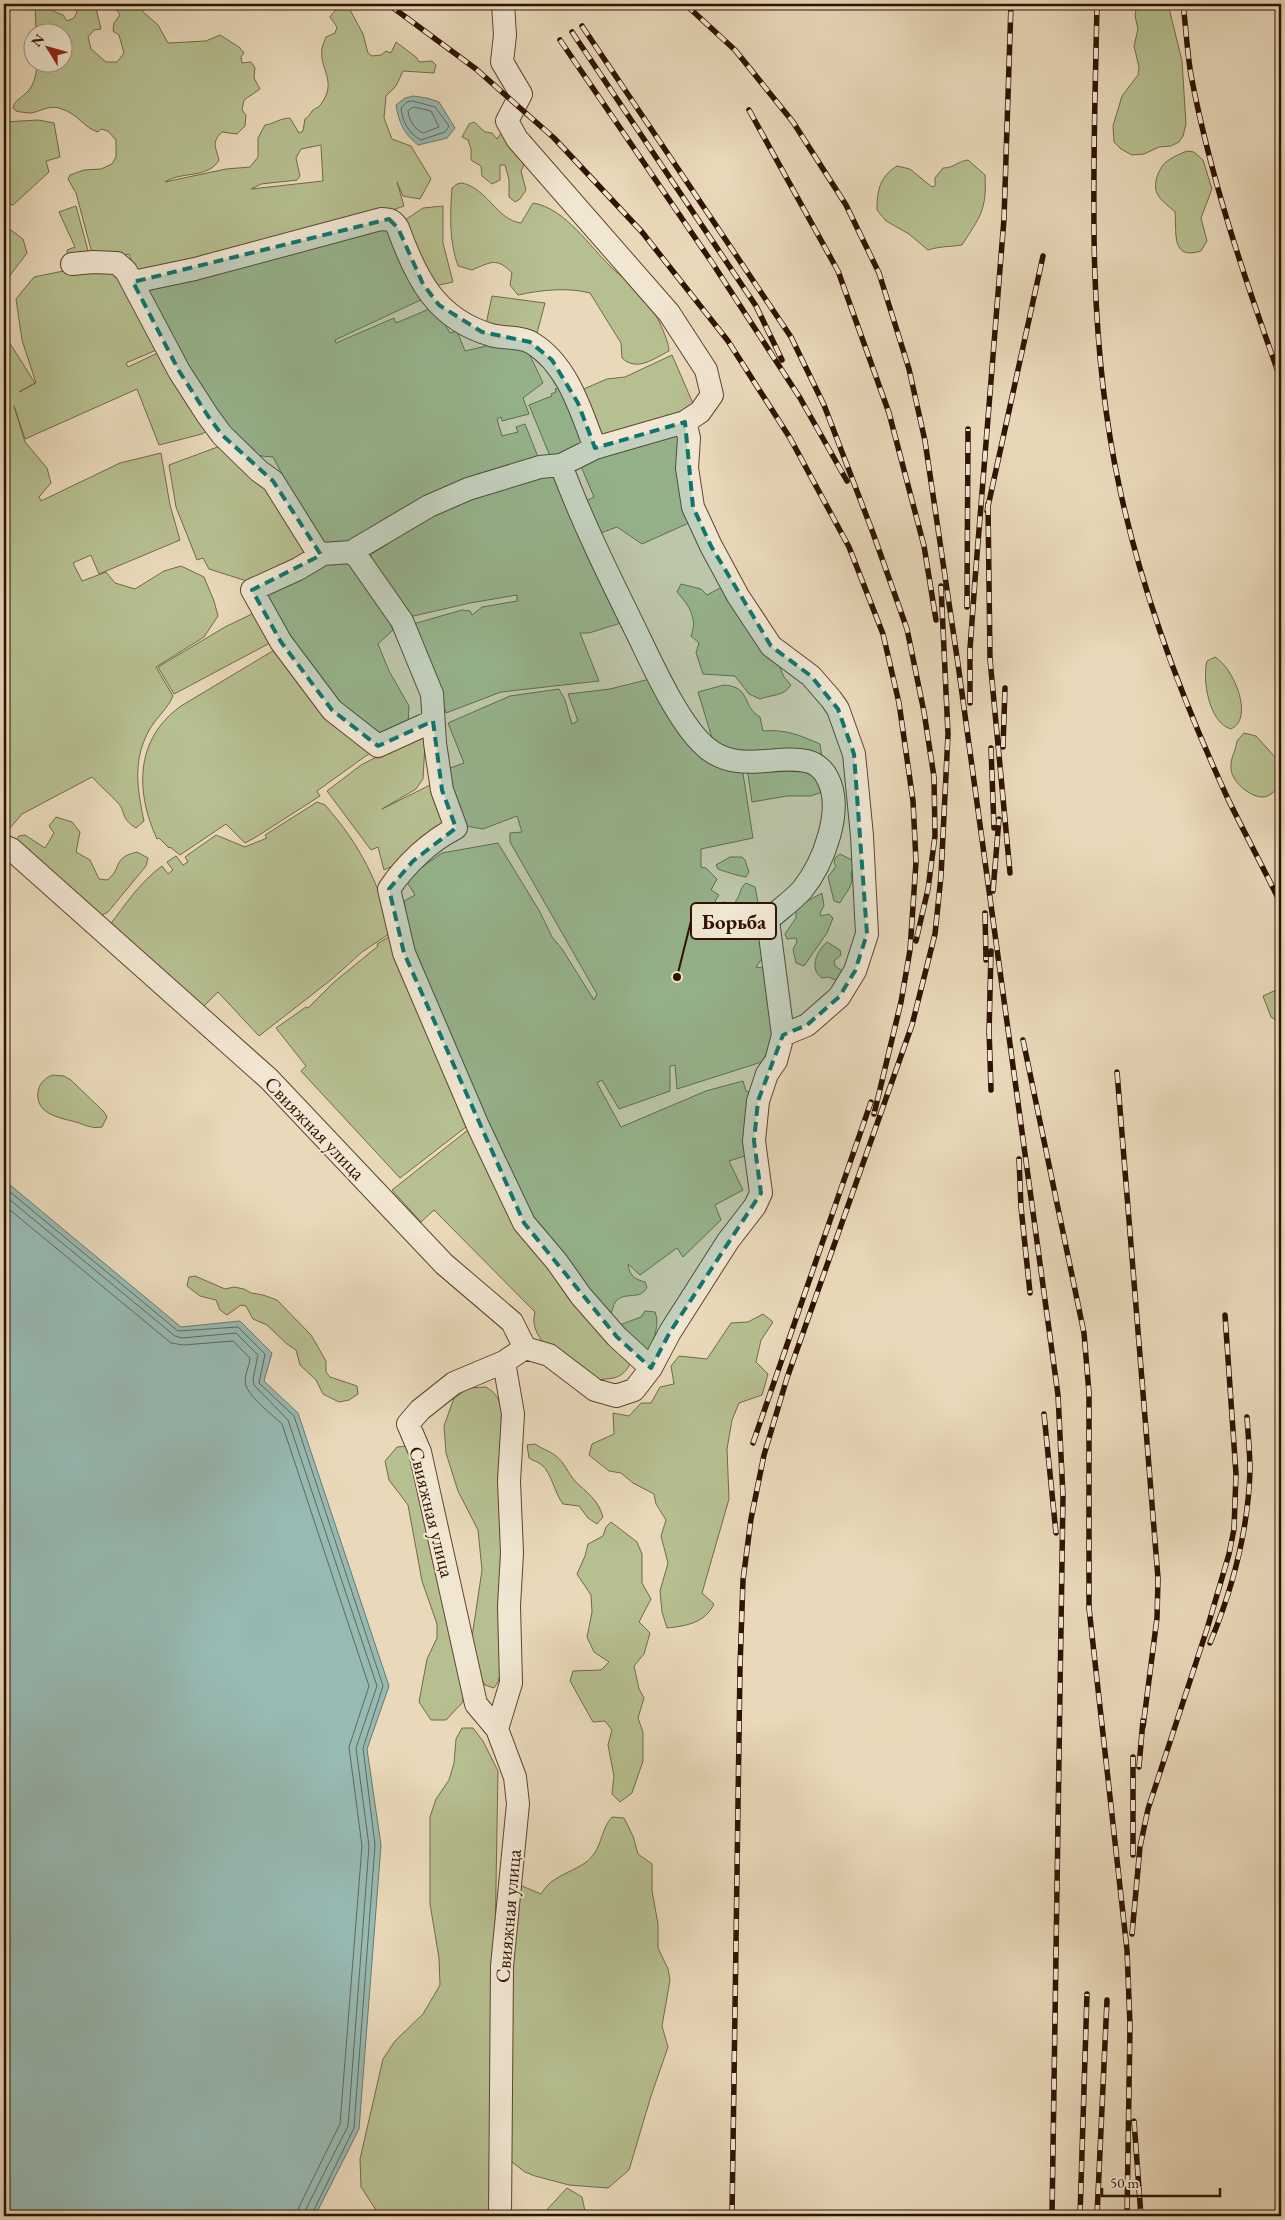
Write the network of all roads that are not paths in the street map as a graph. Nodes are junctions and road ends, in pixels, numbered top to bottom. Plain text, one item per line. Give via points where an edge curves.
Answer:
1 (503, 4) edge
2 (72, 264) dead end
3 (133, 282) junction
4 (685, 422) junction
5 (595, 448) junction
6 (561, 465) junction
7 (351, 552) junction
8 (324, 554) junction
9 (433, 721) junction
10 (4, 846) edge
11 (783, 1036) junction
12 (525, 1348) junction
13 (504, 1362) junction
14 (651, 1368) junction
15 (497, 1729) junction
16 (500, 2216) edge

1 - 4 street via 505,35 502,62 521,94 507,121 517,139 669,313 706,370 712,395 700,412
2 - 3 street via 117,263
3 - 5 street via 389,219 398,228 422,284 439,305 482,332 530,342 552,360 569,384
3 - 8 street via 179,371 208,416 222,435 273,481 312,545
4 - 5 street
4 - 11 street via 689,438 692,507 711,546 738,596 771,646 811,676 838,709 854,754 867,934 855,971 838,997 807,1025
5 - 6 street
6 - 7 street via 540,467 468,489 429,506
6 - 11 street via 583,523 660,680 690,731 718,755 743,762 811,762 828,780 833,815 820,863 801,890 768,920
7 - 8 street
7 - 9 street via 402,621 432,694
8 - 9 street via 252,590 281,642 332,710 378,746
9 - 14 street via 442,790 456,828 444,834 396,876 389,889 404,954 524,1223 581,1296 617,1337
10 - 12 street, Свияжная улица via 269,1079 444,1264 512,1322
11 - 14 street via 758,1101 754,1140 761,1193 670,1332
12 - 13 street, Свияжная улица
12 - 14 street via 549,1355 595,1390 616,1396 634,1390
13 - 15 street via 513,1414 509,1481 512,1554 508,1606 511,1683
13 - 15 street, Свияжная улица via 454,1383 408,1424 420,1452 476,1704
15 - 16 street, Свияжная улица via 516,1777 518,1804 502,1966

